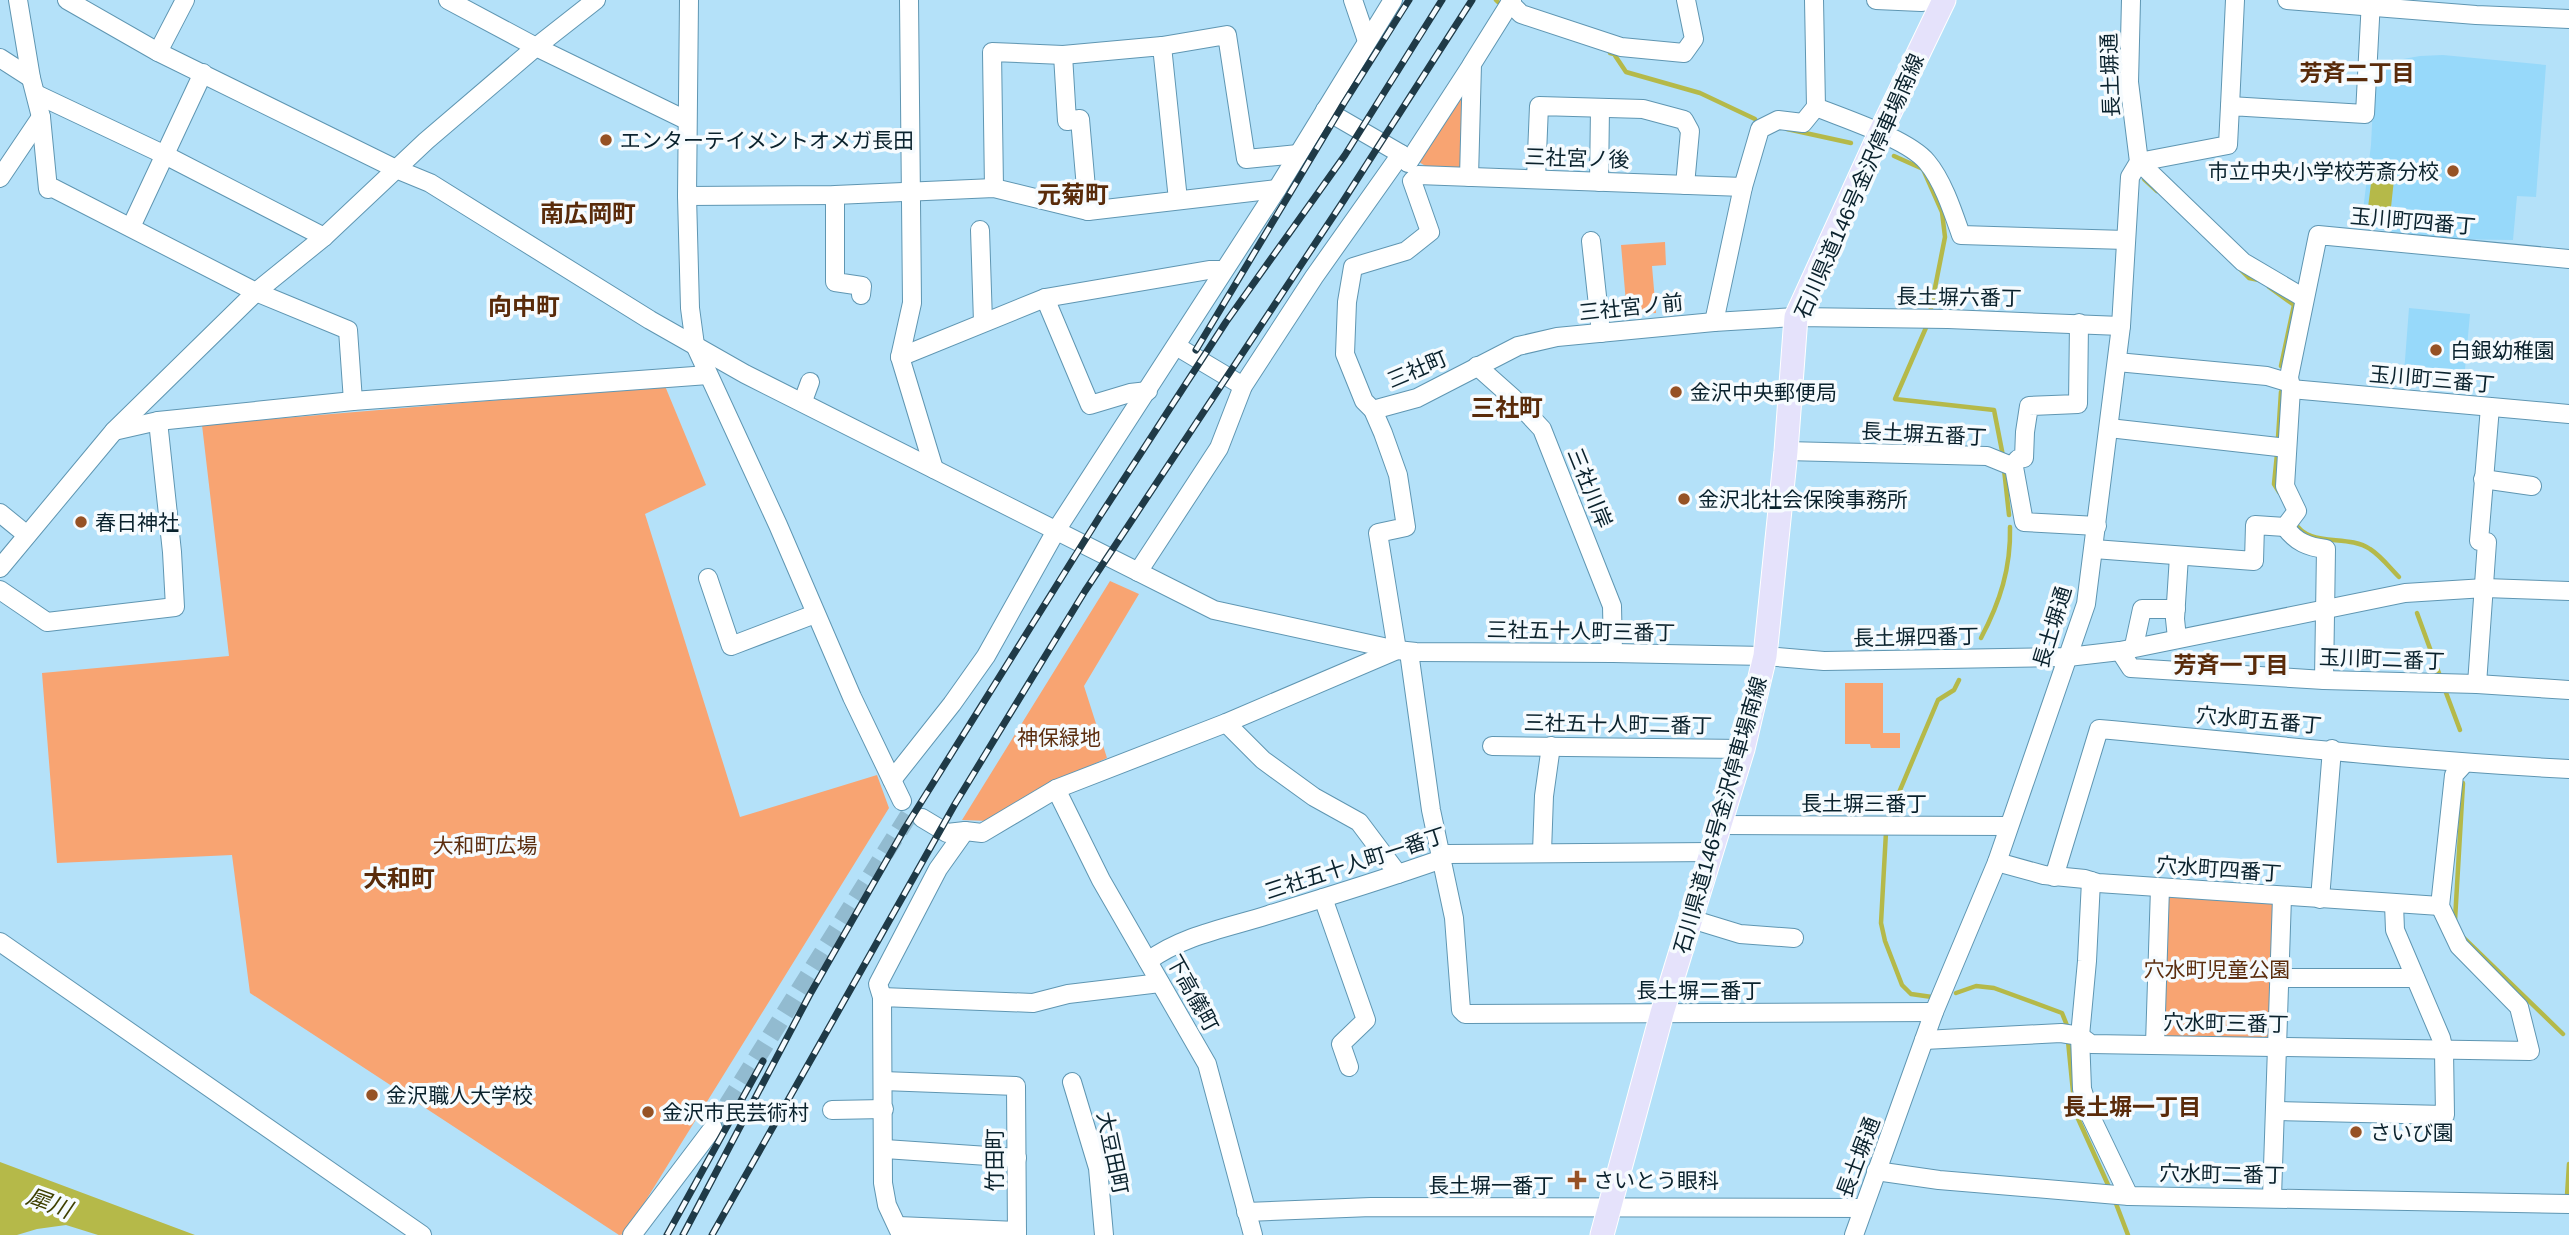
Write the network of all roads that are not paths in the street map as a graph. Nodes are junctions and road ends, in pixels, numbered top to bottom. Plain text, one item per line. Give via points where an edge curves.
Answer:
1 (18, 0) edge
2 (67, 0) edge
3 (185, 0) edge
4 (449, 0) edge
5 (596, 0) edge
6 (689, 0) edge
7 (909, 0) edge
8 (1353, 0) edge
9 (1393, 0) edge
10 (1686, 0) edge
11 (1814, 0) edge
12 (1876, 0) edge
13 (1942, 0) edge
14 (2131, 0) edge
15 (2235, 0) edge
16 (2287, 0) edge
17 (1511, 1) edge
18 (2371, 3) edge
19 (2569, 19) edge
20 (1367, 41) junction
21 (1162, 46) junction
22 (536, 47) junction
23 (158, 52) junction
24 (1063, 55) junction
25 (0, 58) edge
26 (1472, 64) junction
27 (203, 73) junction
28 (34, 86) junction
29 (2230, 106) junction
30 (1816, 107) junction
31 (1600, 108) junction
32 (1325, 110) junction
33 (41, 117) junction
34 (686, 120) junction
35 (1880, 133) junction
36 (1298, 154) junction
37 (165, 155) junction
38 (2140, 162) junction
39 (1410, 168) junction
40 (396, 169) junction
41 (2, 171) edge
42 (1469, 177) junction
43 (1536, 179) junction
44 (1599, 182) junction
45 (1685, 185) junction
46 (1744, 187) junction
47 (994, 188) junction
48 (1277, 189) junction
49 (912, 192) junction
50 (835, 195) junction
51 (687, 196) junction
52 (1178, 200) junction
53 (1088, 211) junction
54 (131, 227) junction
55 (980, 230) dead end
56 (324, 237) junction
57 (2126, 240) junction
58 (1591, 241) dead end
59 (2569, 259) edge
60 (1224, 270) junction
61 (1314, 276) junction
62 (1350, 279) junction
63 (257, 292) junction
64 (861, 295) dead end
65 (1045, 298) junction
66 (2304, 298) junction
67 (1796, 317) junction
68 (983, 322) junction
69 (1714, 322) junction
70 (2079, 323) junction
71 (2121, 326) junction
72 (1601, 333) junction
73 (695, 345) junction
74 (1176, 346) junction
75 (900, 357) junction
76 (2117, 362) junction
77 (1477, 366) junction
78 (708, 375) junction
79 (810, 382) dead end
80 (1243, 386) junction
81 (2291, 386) junction
82 (1148, 391) junction
83 (353, 401) junction
84 (803, 401) junction
85 (2490, 407) junction
86 (1373, 410) junction
87 (2569, 414) edge
88 (158, 421) junction
89 (2109, 428) junction
90 (114, 431) junction
91 (2287, 447) junction
92 (1786, 451) junction
93 (2012, 466) junction
94 (934, 469) junction
95 (2483, 479) junction
96 (2532, 485) dead end
97 (0, 513) edge
98 (2289, 521) junction
99 (2097, 526) junction
100 (1057, 529) junction
101 (27, 535) junction
102 (2094, 549) junction
103 (2179, 555) junction
104 (0, 568) edge
105 (1138, 572) junction
106 (708, 578) dead end
107 (2485, 588) junction
108 (0, 590) edge
109 (2569, 591) edge
110 (2176, 610) junction
111 (2325, 610) junction
112 (815, 614) junction
113 (2177, 638) junction
114 (2127, 648) junction
115 (1403, 651) junction
116 (1613, 653) junction
117 (1765, 656) junction
118 (2068, 657) junction
119 (2323, 680) junction
120 (2477, 684) junction
121 (2569, 690) edge
122 (1226, 723) junction
123 (1492, 746) dead end
124 (1551, 746) junction
125 (1743, 749) junction
126 (2332, 749) junction
127 (2464, 764) junction
128 (2569, 769) edge
129 (892, 780) junction
130 (1056, 789) junction
131 (902, 802) dead end
132 (922, 818) dead end
133 (1720, 825) junction
134 (2008, 826) junction
135 (965, 831) junction
136 (1542, 852) junction
137 (1712, 852) junction
138 (1443, 859) junction
139 (1997, 862) junction
140 (1398, 874) junction
141 (2054, 877) junction
142 (2091, 881) junction
143 (2160, 888) junction
144 (2282, 897) junction
145 (1323, 898) junction
146 (2320, 899) junction
147 (2394, 904) junction
148 (2440, 906) junction
149 (1691, 919) junction
150 (1794, 938) dead end
151 (0, 942) edge
152 (1149, 961) junction
153 (2279, 978) junction
154 (2415, 978) junction
155 (1160, 983) junction
156 (883, 997) junction
157 (1934, 1012) junction
158 (1662, 1013) junction
159 (2080, 1036) junction
160 (1924, 1040) junction
161 (2155, 1044) junction
162 (2276, 1047) junction
163 (2444, 1051) junction
164 (1349, 1067) dead end
165 (883, 1081) junction
166 (1072, 1082) dead end
167 (884, 1109) junction
168 (832, 1110) dead end
169 (2277, 1111) junction
170 (713, 1128) tunnel mouth
171 (885, 1149) junction
172 (1017, 1158) junction
173 (1876, 1171) junction
174 (2129, 1196) junction
175 (2272, 1197) junction
176 (2569, 1204) edge
177 (1610, 1208) junction
178 (1863, 1208) junction
179 (1246, 1212) junction
180 (900, 1230) edge
181 (1017, 1233) edge
182 (422, 1235) edge
183 (632, 1235) edge
184 (1104, 1235) edge
185 (1253, 1235) edge
186 (1602, 1235) edge
187 (1854, 1235) edge

1 - 28 street
2 - 23 street
3 - 23 street
4 - 22 street
5 - 22 street
6 - 34 street
7 - 49 street
8 - 20 street
9 - 20 street
10 - 17 street via 1694,39 1684,53 1621,47 1521,14
11 - 30 street
12 - 13 street
13 - 35 main road, 石川県道146号金沢停車場南線
14 - 38 street, 長土塀通 via 2129,82
15 - 29 street
16 - 18 street
17 - 26 street
18 - 19 street
18 - 29 street via 2365,114
20 - 32 street
21 - 24 street
21 - 36 street via 1227,34 1246,159
21 - 52 street
22 - 34 street
22 - 40 street
23 - 27 street
24 - 47 street via 992,52
24 - 53 street via 1067,121 1080,119
25 - 28 street
26 - 39 street
26 - 42 street
27 - 37 street
27 - 40 street
28 - 33 street
28 - 37 street
29 - 38 street via 2228,145
30 - 35 street
30 - 46 street via 1803,123 1779,120 1760,129
31 - 43 street via 1539,106
31 - 44 street
31 - 45 street via 1643,109 1684,120 1690,131
32 - 36 street
32 - 39 street
33 - 41 street
33 - 54 street via 48,189
34 - 51 street
35 - 57 street via 1927,161 1961,235
35 - 67 main road, 石川県道146号金沢停車場南線
36 - 48 street
37 - 54 street
37 - 56 street
38 - 57 street, 長土塀通 via 2130,177
38 - 66 street via 2243,262
39 - 42 street, 三社宮ノ後
39 - 61 street
39 - 62 street via 1430,232 1406,251 1353,267
40 - 56 street
40 - 73 street via 430,183
42 - 43 street, 三社宮ノ後
43 - 44 street, 三社宮ノ後
44 - 45 street, 三社宮ノ後
45 - 46 street, 三社宮ノ後
46 - 69 street
47 - 49 street
47 - 53 street
48 - 52 street
48 - 60 street
49 - 50 street
49 - 75 street via 912,303
50 - 51 street
50 - 64 street via 835,282 862,286
51 - 73 street
52 - 53 street
54 - 63 street
55 - 68 street
56 - 63 street
57 - 71 street, 長土塀通
58 - 72 street
59 - 66 street, 玉川町四番丁 via 2318,235
60 - 65 street
60 - 74 street
61 - 62 street
61 - 80 street
62 - 86 street via 1345,354 1364,401
63 - 83 street via 348,330
63 - 90 street
65 - 68 street
65 - 82 street via 1090,405
66 - 81 street
67 - 69 street, 三社宮ノ前
67 - 70 street, 長土塀六番丁
67 - 92 main road, 石川県道146号金沢停車場南線
68 - 75 street
69 - 72 street, 三社宮ノ前
70 - 71 street, 長土塀六番丁
70 - 93 street via 2078,404 2029,406 2024,458
71 - 76 street, 長土塀通
72 - 77 street, 三社宮ノ前 via 1518,345
73 - 78 street
73 - 84 street
74 - 80 street
74 - 82 street
75 - 94 street
76 - 81 street, 玉川町三番丁 via 2267,376
76 - 89 street, 長土塀通
77 - 86 street, 三社町 via 1417,398
77 - 116 street, 三社川岸 via 1542,429 1612,606
78 - 83 street
78 - 112 street
79 - 84 street
80 - 105 street via 1219,448
81 - 85 street, 玉川町三番丁
81 - 91 street
82 - 100 street
83 - 88 street
84 - 94 street
85 - 87 street, 玉川町三番丁
85 - 95 street
86 - 115 street via 1398,475 1406,527 1378,533
88 - 90 street
88 - 108 street via 175,607 47,622
89 - 91 street
89 - 99 street, 長土塀通
90 - 101 street
91 - 98 street via 2285,486 2297,511
92 - 93 street, 長土塀五番丁 via 1987,456
92 - 117 main road, 石川県道146号金沢停車場南線
93 - 99 street, 長土塀五番丁 via 2024,523
94 - 100 street
95 - 96 street
95 - 107 street via 2479,541 2487,542
97 - 101 street
98 - 103 street via 2255,525 2254,561
98 - 111 street via 2292,538 2326,549
99 - 102 street, 長土塀通
100 - 105 street
100 - 129 street via 986,656
101 - 104 street
102 - 103 street
102 - 118 street, 長土塀通 via 2086,604
103 - 110 street
105 - 115 street via 1214,610
106 - 112 street via 731,646
107 - 109 street, 長土塀四番丁
107 - 111 street, 長土塀四番丁 via 2406,593
107 - 120 street
110 - 113 street
110 - 114 street via 2142,609
111 - 113 street, 長土塀四番丁
111 - 119 street
112 - 129 street
113 - 114 street, 長土塀四番丁
114 - 118 street, 長土塀四番丁
114 - 119 street, 玉川町二番丁 via 2130,668
115 - 116 street, 三社五十人町三番丁
115 - 122 street
115 - 138 street
116 - 117 street, 三社五十人町三番丁
117 - 118 street, 長土塀四番丁 via 1824,661
117 - 125 main road, 石川県道146号金沢停車場南線
118 - 134 street, 長土塀通
119 - 120 street, 玉川町二番丁
120 - 121 street, 玉川町二番丁
122 - 130 street
122 - 140 street via 1263,760 1359,822
123 - 124 street, 三社五十人町二番丁
124 - 125 street, 三社五十人町二番丁
124 - 136 street
125 - 133 main road, 石川県道146号金沢停車場南線
126 - 127 street, 穴水町五番丁
126 - 141 street, 穴水町五番丁 via 2099,729
126 - 146 street
127 - 128 street, 穴水町五番丁
127 - 148 street via 2454,775
129 - 131 street
130 - 135 street via 982,833
130 - 152 street, 下高儀町 via 1101,880
132 - 135 street via 947,832
133 - 134 street, 長土塀三番丁
133 - 137 main road, 石川県道146号金沢停車場南線
134 - 139 street, 長土塀通
135 - 156 street via 937,869 878,984
136 - 137 street, 三社五十人町一番丁
136 - 138 street, 三社五十人町一番丁 via 1471,852 1447,854
137 - 149 main road, 石川県道146号金沢停車場南線
138 - 140 street, 三社五十人町一番丁
138 - 158 street, 長土塀二番丁 via 1465,1014
139 - 141 street, 穴水町四番丁
139 - 157 street, 長土塀通
140 - 145 street, 三社五十人町一番丁
141 - 142 street, 穴水町四番丁
142 - 143 street, 穴水町四番丁
142 - 159 street
143 - 144 street, 穴水町四番丁
143 - 161 street
144 - 146 street, 穴水町四番丁
144 - 153 street
145 - 152 street, 三社五十人町一番丁 via 1213,930 1167,948
145 - 164 street via 1366,1020 1341,1044
146 - 147 street, 穴水町四番丁
147 - 148 street, 穴水町四番丁
147 - 154 street via 2395,930
148 - 163 street, 穴水町三番丁 via 2459,946 2519,1007 2530,1051
149 - 150 street via 1740,934
149 - 158 main road, 石川県道146号金沢停車場南線
151 - 182 street
152 - 155 street, 下高儀町
153 - 154 street
153 - 162 street
154 - 163 street
155 - 156 street via 1033,1003
155 - 179 street, 下高儀町 via 1207,1065
156 - 165 street
157 - 158 street, 長土塀二番丁
157 - 160 street, 長土塀通
158 - 177 main road, 石川県道146号金沢停車場南線
159 - 160 street, 穴水町三番丁
159 - 161 street, 穴水町三番丁 via 2091,1044
159 - 174 street via 2082,1089
160 - 173 street, 長土塀通
161 - 162 street, 穴水町三番丁
162 - 163 street, 穴水町三番丁
162 - 169 street
163 - 169 street via 2445,1115
165 - 167 street
165 - 172 street, 竹田町 via 1016,1086
166 - 184 street, 大豆田町 via 1098,1168
167 - 168 street
167 - 171 street
169 - 175 street
170 - 183 street
171 - 172 street
171 - 180 street via 887,1205
172 - 181 street, 竹田町
173 - 174 street, 穴水町二番丁
173 - 178 street, 長土塀通
174 - 175 street, 穴水町二番丁
175 - 176 street, 穴水町二番丁
177 - 178 street, 長土塀一番丁
177 - 179 street, 長土塀一番丁 via 1371,1207
177 - 186 main road, 石川県道146号金沢停車場南線
178 - 187 street, 長土塀通
179 - 185 street, 下高儀町
180 - 181 street

